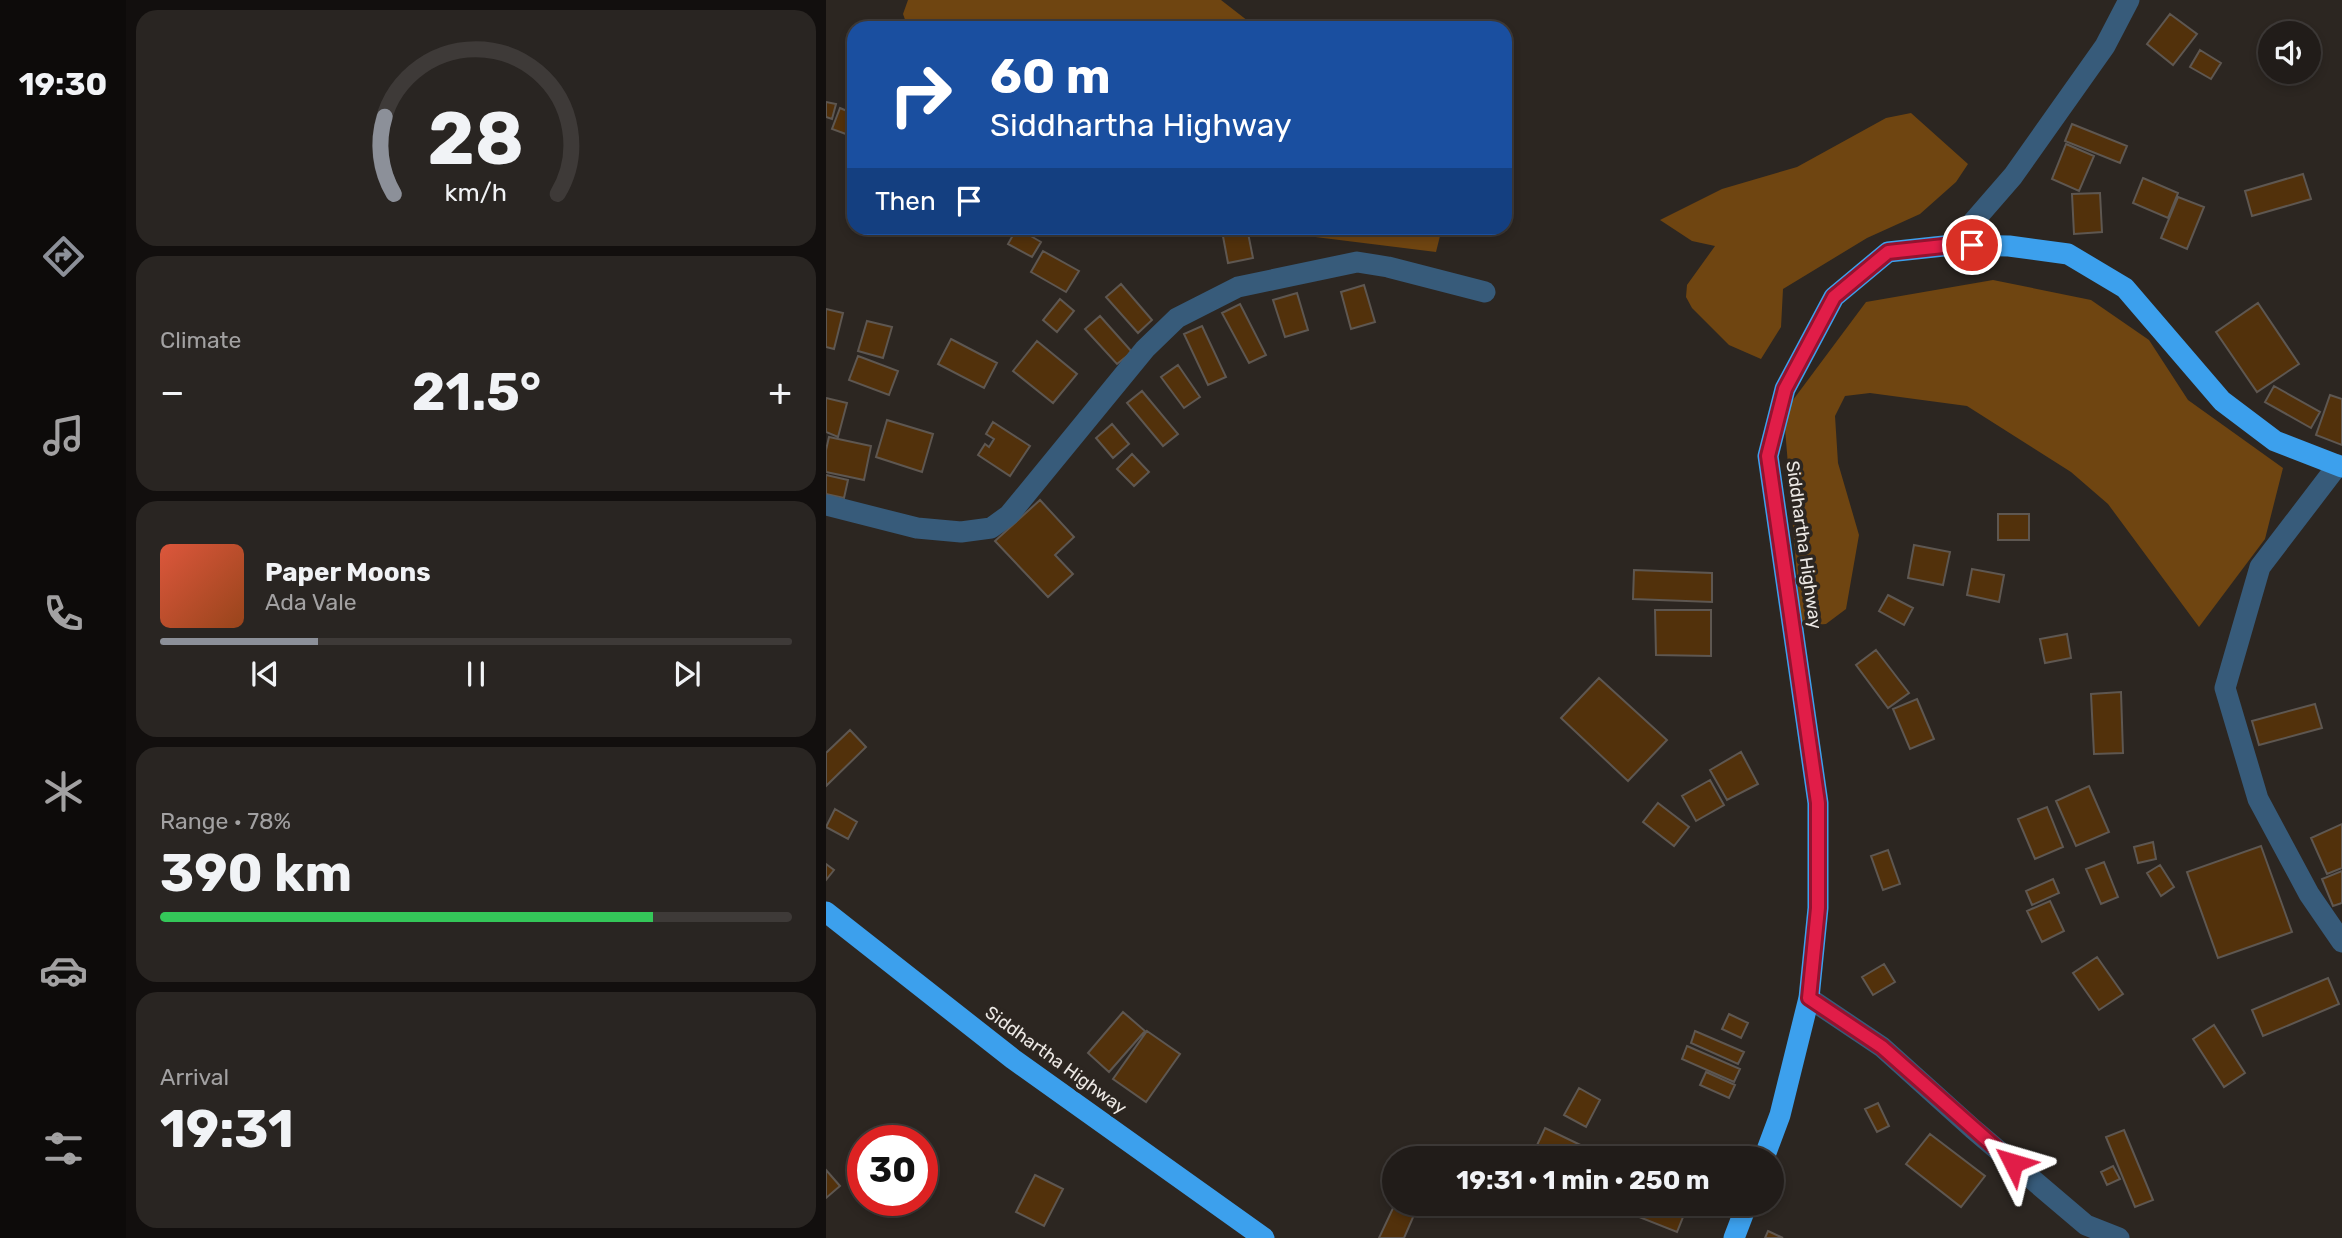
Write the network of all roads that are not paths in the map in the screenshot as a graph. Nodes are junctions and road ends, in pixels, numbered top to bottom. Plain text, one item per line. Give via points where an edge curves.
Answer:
1 (2129, 0) edge
2 (1953, 245) junction
3 (1485, 292) dead end
4 (2340, 466) edge
5 (826, 505) edge
6 (826, 912) edge
7 (2342, 942) edge
8 (1809, 998) junction
9 (1768, 1146) edge
10 (1742, 1216) edge
11 (1264, 1238) edge
12 (1734, 1238) edge
13 (2119, 1238) edge

1 - 2 street via 2105,46 2013,176
2 - 4 highway, Siddhartha Highway via 2068,254 2125,288 2222,401 2275,441
2 - 8 highway, Siddhartha Highway via 1888,252 1834,297 1785,389 1768,456 1818,803 1818,908
3 - 5 street via 1357,262 1238,288 1177,318 1145,349 1009,515 991,528 961,532 917,528
4 - 7 street via 2260,567 2225,688 2258,799 2309,894
6 - 11 highway, Siddhartha Highway via 1013,1059
8 - 9 highway, Siddhartha Highway
8 - 13 street via 1882,1047 2086,1225
10 - 12 highway

